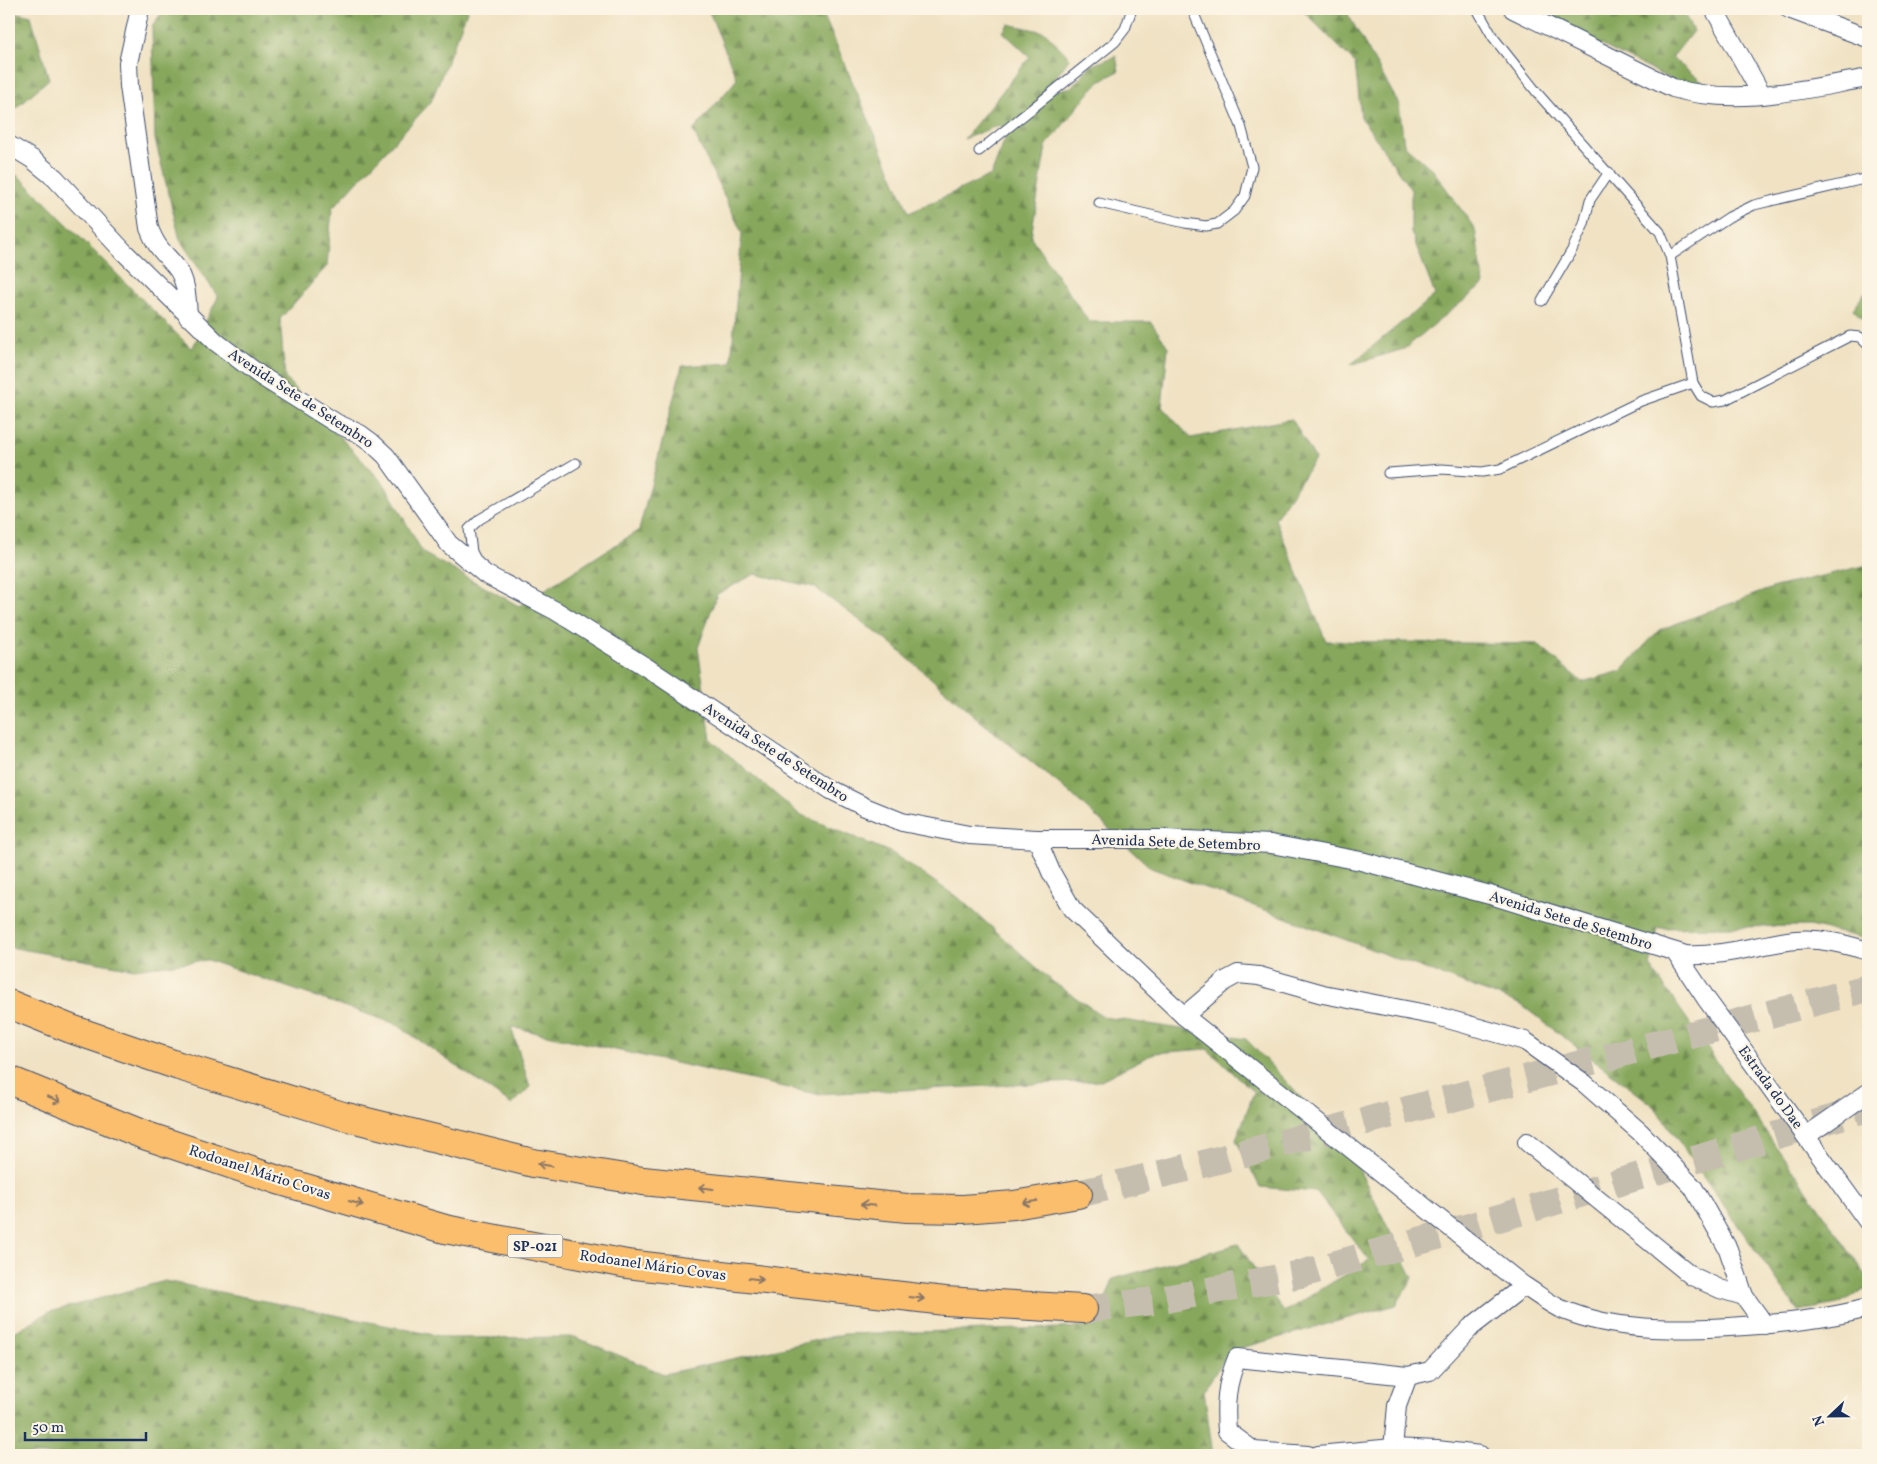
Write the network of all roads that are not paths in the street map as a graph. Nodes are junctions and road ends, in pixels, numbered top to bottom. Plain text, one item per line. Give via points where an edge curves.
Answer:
1 (140, 9) edge
2 (1132, 9) edge
3 (1192, 9) edge
4 (1477, 9) edge
5 (1513, 9) edge
6 (1714, 9) edge
7 (1789, 9) edge
8 (1868, 38) edge
9 (1868, 78) edge
10 (1762, 95) junction
11 (9, 145) edge
12 (979, 151) dead end
13 (1609, 172) junction
14 (1868, 178) edge
15 (1099, 203) dead end
16 (1670, 256) junction
17 (1542, 301) dead end
18 (188, 317) junction
19 (1868, 346) edge
20 (1693, 383) junction
21 (576, 463) dead end
22 (1388, 473) dead end
23 (485, 574) junction
24 (1037, 839) junction
25 (1868, 951) edge
26 (1675, 952) junction
27 (9, 1004) edge
28 (1184, 1016) junction
29 (9, 1080) edge
30 (1868, 1093) edge
31 (1806, 1136) junction
32 (1527, 1142) dead end
33 (1078, 1194) tunnel mouth
34 (1868, 1222) edge
35 (1524, 1286) junction
36 (1744, 1296) junction
37 (1868, 1308) edge
38 (1083, 1310) tunnel mouth
39 (1765, 1325) junction
40 (1408, 1376) junction
41 (1393, 1448) junction
42 (1308, 1455) edge
43 (1318, 1455) edge
44 (1480, 1455) edge

1 - 18 street via 128,63 149,228 155,243 177,267 183,280
2 - 12 lane via 1125,29 1115,42
3 - 15 lane via 1241,126 1252,167 1245,196 1234,211 1217,224 1206,226
4 - 13 lane via 1493,37 1523,75
5 - 10 street via 1673,88 1721,98
6 - 10 street
7 - 8 street
9 - 10 street
11 - 18 street, Avenida Sete de Setembro via 55,178
13 - 16 lane via 1660,232
13 - 17 lane via 1590,200 1572,250
14 - 16 lane via 1754,206 1729,217
16 - 20 lane
18 - 23 street, Avenida Sete de Setembro via 262,376 370,442 386,456 449,544
19 - 20 lane via 1860,337 1850,336 1725,400 1712,402 1701,396
20 - 22 lane via 1641,401 1500,468 1482,472 1442,469
21 - 23 lane via 480,518 469,529 472,552
23 - 24 street, Avenida Sete de Setembro via 556,611 831,790 865,807 902,822 968,835
24 - 26 street, Avenida Sete de Setembro via 1166,839 1271,844 1361,861 1481,892
24 - 28 street via 1072,909
25 - 26 street, Avenida Sete de Setembro via 1822,940 1798,940 1697,956
26 - 31 street, Estrada do Dae via 1706,1000
33 -> 27 highway via 963,1209 907,1208 644,1180 533,1163 343,1116 179,1066
28 - 35 street
28 - 36 street via 1238,974 1437,1016 1525,1041 1584,1083 1640,1132 1693,1187 1728,1248
29 -> 38 highway, Rodoanel Mário Covas / SP-021 via 144,1135 278,1180 445,1229 627,1264 945,1301
30 - 31 street
31 - 34 street, Estrada do Dae
32 - 36 street via 1692,1276
35 - 39 street via 1562,1309 1618,1326 1678,1330
35 - 40 street via 1472,1328 1430,1371
36 - 39 street
37 - 39 street via 1828,1318
40 - 41 street via 1397,1406
40 - 42 street via 1237,1358 1225,1397 1227,1431 1254,1451
41 - 43 street
41 - 44 street

